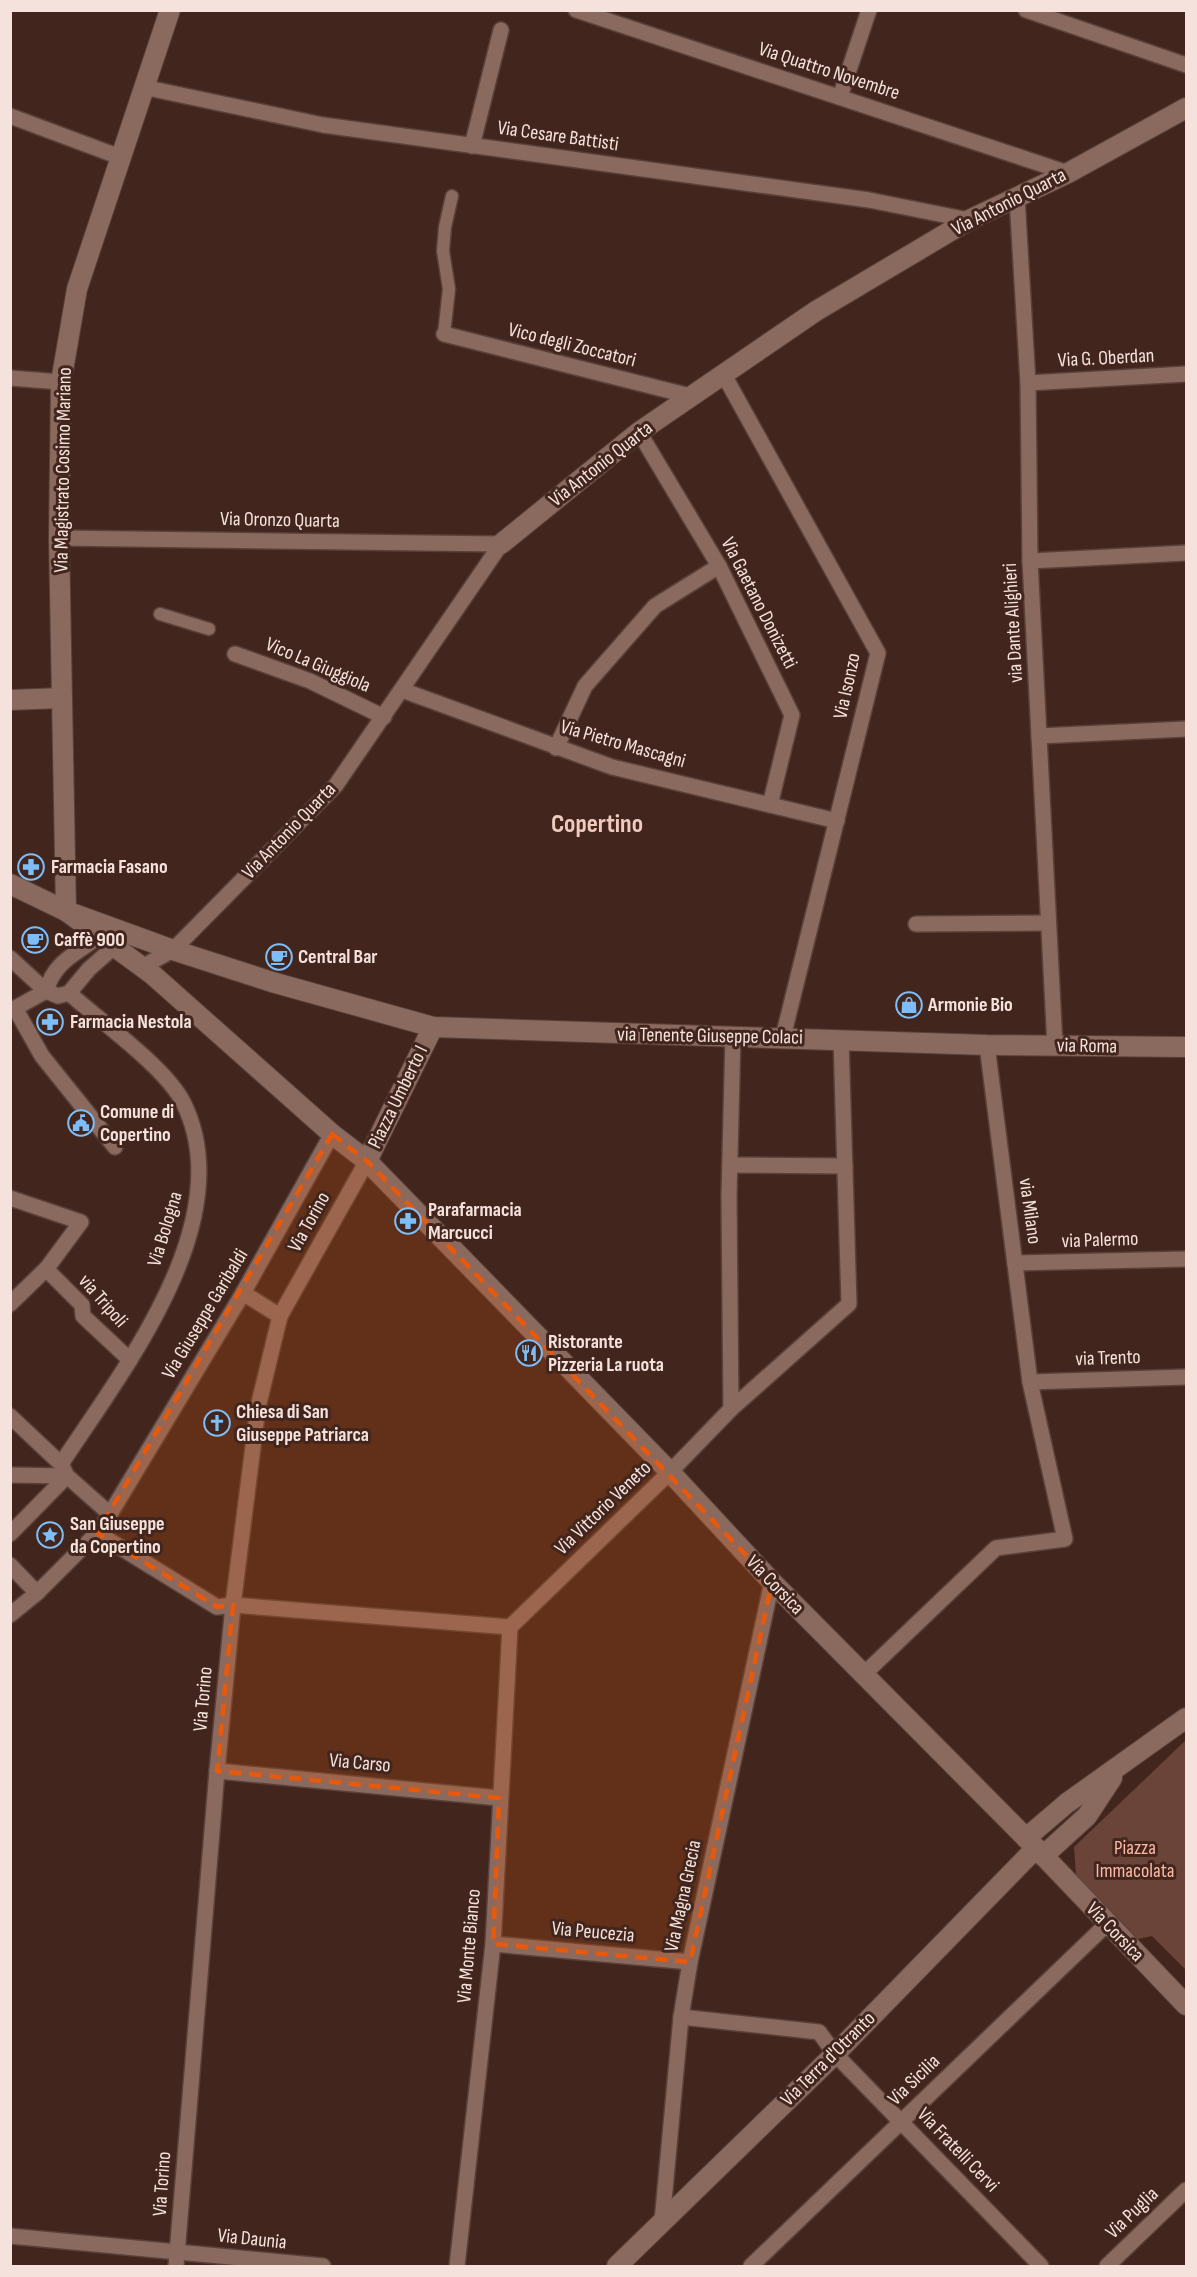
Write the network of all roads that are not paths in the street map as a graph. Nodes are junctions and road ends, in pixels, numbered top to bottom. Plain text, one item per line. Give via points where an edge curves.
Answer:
1 (170, 10) edge
2 (576, 10) edge
3 (869, 10) edge
4 (1026, 10) edge
5 (501, 30) dead end
6 (1186, 65) edge
7 (143, 87) junction
8 (840, 97) junction
9 (1186, 108) edge
10 (10, 116) edge
11 (472, 146) junction
12 (120, 157) junction
13 (1068, 173) junction
14 (452, 196) dead end
15 (1017, 197) junction
16 (969, 220) junction
17 (444, 334) joint
18 (1186, 374) edge
19 (724, 375) junction
20 (10, 378) edge
21 (62, 382) junction
22 (1028, 383) junction
23 (690, 396) junction
24 (639, 432) junction
25 (59, 538) junction
26 (501, 544) junction
27 (1186, 553) edge
28 (1030, 561) junction
29 (719, 566) junction
30 (160, 614) dead end
31 (209, 629) dead end
32 (235, 654) dead end
33 (402, 690) junction
34 (62, 698) junction
35 (10, 700) edge
36 (384, 717) junction
37 (1186, 729) edge
38 (1039, 736) junction
39 (556, 748) junction
40 (770, 805) junction
41 (837, 821) junction
42 (10, 884) edge
43 (66, 911) junction
44 (1048, 923) junction
45 (916, 924) dead end
46 (111, 937) junction
47 (181, 952) junction
48 (10, 958) edge
49 (142, 967) junction
50 (165, 985) junction
51 (46, 992) junction
52 (69, 993) junction
53 (13, 1010) edge
54 (432, 1027) junction
55 (733, 1035) junction
56 (783, 1036) junction
57 (841, 1039) junction
58 (987, 1045) junction
59 (1054, 1046) junction
60 (1186, 1047) edge
61 (332, 1134) junction
62 (115, 1147) dead end
63 (367, 1161) junction
64 (730, 1165) junction
65 (845, 1166) junction
66 (10, 1198) edge
67 (1186, 1259) edge
68 (1015, 1263) junction
69 (45, 1269) junction
70 (243, 1293) junction
71 (10, 1304) edge
72 (280, 1316) junction
73 (130, 1360) junction
74 (1186, 1377) edge
75 (1030, 1382) junction
76 (731, 1409) junction
77 (10, 1416) edge
78 (64, 1470) junction
79 (670, 1472) junction
80 (10, 1475) edge
81 (110, 1514) junction
82 (97, 1533) junction
83 (10, 1534) edge
84 (10, 1564) edge
85 (772, 1582) junction
86 (37, 1593) junction
87 (233, 1605) junction
88 (10, 1615) edge
89 (510, 1627) junction
90 (863, 1675) junction
91 (1186, 1718) edge
92 (218, 1771) junction
93 (499, 1798) junction
94 (1035, 1848) junction
95 (1107, 1924) junction
96 (493, 1944) junction
97 (690, 1962) junction
98 (1186, 2005) edge
99 (681, 2017) junction
100 (836, 2054) junction
101 (902, 2121) junction
102 (1186, 2190) edge
103 (662, 2222) junction
104 (10, 2236) edge
105 (177, 2259) edge
106 (322, 2266) edge
107 (457, 2266) edge
108 (617, 2266) edge
109 (751, 2266) edge
110 (1041, 2266) edge
111 (1107, 2266) edge

1 - 7 street, Via Magistrato Cosimo Mariano
2 - 8 street, Via Quattro Novembre
3 - 8 street
4 - 6 street
5 - 11 street
7 - 11 street, Via Cesare Battisti via 323,125
7 - 12 street, Via Magistrato Cosimo Mariano
8 - 13 street, Via Quattro Novembre
9 - 13 street, Via Antonio Quarta
10 - 12 street
11 - 16 street, Via Cesare Battisti via 869,200
12 - 21 street, Via Magistrato Cosimo Mariano via 77,289
13 - 15 street, Via Antonio Quarta
14 - 17 street via 443,251 449,289
15 - 16 street, Via Antonio Quarta
15 - 22 street, via Dante Alighieri
16 - 19 street, Via Antonio Quarta via 816,311
17 - 23 street, Vico degli Zoccatori
18 - 22 street, Via G. Oberdan
19 - 23 street, Via Antonio Quarta
19 - 41 street, Via Isonzo via 878,652
20 - 21 street
21 - 25 street, Via Magistrato Cosimo Mariano
22 - 28 street, via Dante Alighieri
23 - 24 street, Via Antonio Quarta
24 - 26 street, Via Antonio Quarta
24 - 29 street, Via Gaetano Donizetti
25 - 26 street, Via Oronzo Quarta
25 - 34 street, Via Magistrato Cosimo Mariano
26 - 33 street, Via Antonio Quarta
27 - 28 street
28 - 38 street, via Dante Alighieri
29 - 39 street via 655,606 585,686
29 - 40 street, Via Gaetano Donizetti via 792,715
30 - 31 street
32 - 36 street, Vico La Giuggiola via 310,681
33 - 36 street, Via Antonio Quarta
33 - 39 street, Via Pietro Mascagni
34 - 35 street
34 - 43 street, Via Magistrato Cosimo Mariano
36 - 47 street, Via Antonio Quarta via 336,785
37 - 38 street
38 - 44 street, via Dante Alighieri
39 - 40 street, Via Pietro Mascagni via 612,767
40 - 41 street, Via Pietro Mascagni
41 - 56 street, Via Isonzo
42 - 43 street, Piazza Umberto I
43 - 46 street, Piazza Umberto I
44 - 45 street
44 - 59 street, via Dante Alighieri
46 - 47 street, Piazza Umberto I
46 - 49 street, Piazza Umberto I
46 - 51 street via 60,963
46 - 52 street
47 - 49 street, Via Antonio Quarta
47 - 50 street
47 - 54 street, Piazza Umberto I
48 - 51 street
49 - 50 street, Piazza Umberto I
50 - 61 street, Piazza Umberto I
51 - 52 street via 58,996
51 - 53 street
52 - 73 street, Via Bologna via 166,1077 183,1102 198,1142 199,1191 180,1261
53 - 62 street via 42,1056
54 - 55 street, via Tenente Giuseppe Colaci
54 - 63 street, Piazza Umberto I
55 - 56 street, via Tenente Giuseppe Colaci
55 - 64 street
56 - 57 street, via Tenente Giuseppe Colaci
57 - 58 street, via Tenente Giuseppe Colaci
57 - 65 street, Via Vittorio Veneto
58 - 59 street, via Roma
58 - 68 street, via Milano
59 - 60 street, via Roma
61 - 63 street, Piazza Umberto I
61 - 70 street, Via Giuseppe Garibaldi
63 - 72 street, Via Torino
63 - 79 street, Via Corsica
64 - 65 street
64 - 76 street
65 - 76 street, Via Vittorio Veneto via 849,1304
66 - 69 street via 81,1222
67 - 68 street, via Palermo
68 - 75 street, via Milano
69 - 71 street
69 - 73 street, via Tripoli via 82,1305 83,1316
70 - 72 street
70 - 81 street, Via Giuseppe Garibaldi
72 - 87 street, Via Torino via 258,1407
73 - 78 street, Via Bologna
74 - 75 street, via Trento
75 - 90 street, via Milano via 1065,1539 996,1548
76 - 79 street, Via Vittorio Veneto
77 - 78 street
78 - 80 street
78 - 81 street
78 - 83 street, Via Bologna
79 - 85 street, Via Corsica
79 - 89 street, Via Vittorio Veneto
81 - 82 street, Via Giuseppe Garibaldi
82 - 86 street, Via Giuseppe Garibaldi
82 - 87 street via 217,1607
84 - 86 street
85 - 90 street, Via Corsica
85 - 97 street, Via Magna Grecia
86 - 88 street, Via Giuseppe Garibaldi
87 - 89 street
87 - 92 street, Via Torino
89 - 93 street, Via Monte Bianco
90 - 94 street, Via Corsica
91 - 94 street, Via Terra d'Otranto via 1067,1803
92 - 93 street, Via Carso
92 - 105 street, Via Torino
93 - 96 street, Via Monte Bianco
94 - 95 street, Via Corsica
94 - 100 street, Via Terra d'Otranto
95 - 98 street, Via Corsica
95 - 101 street, Via Sicilia
96 - 97 street, Via Peucezia
96 - 107 street, Via Monte Bianco
97 - 99 street, Via Magna Grecia
99 - 100 street, Via Fratelli Cervi via 819,2032
99 - 103 street, Via Magna Grecia
100 - 101 street, Via Fratelli Cervi
100 - 103 street, Via Terra d'Otranto
101 - 109 street, Via Sicilia
101 - 110 street, Via Fratelli Cervi
102 - 111 street, Via Puglia
103 - 108 street, Via Terra d'Otranto
104 - 105 street, Via Daunia
105 - 106 street, Via Daunia

